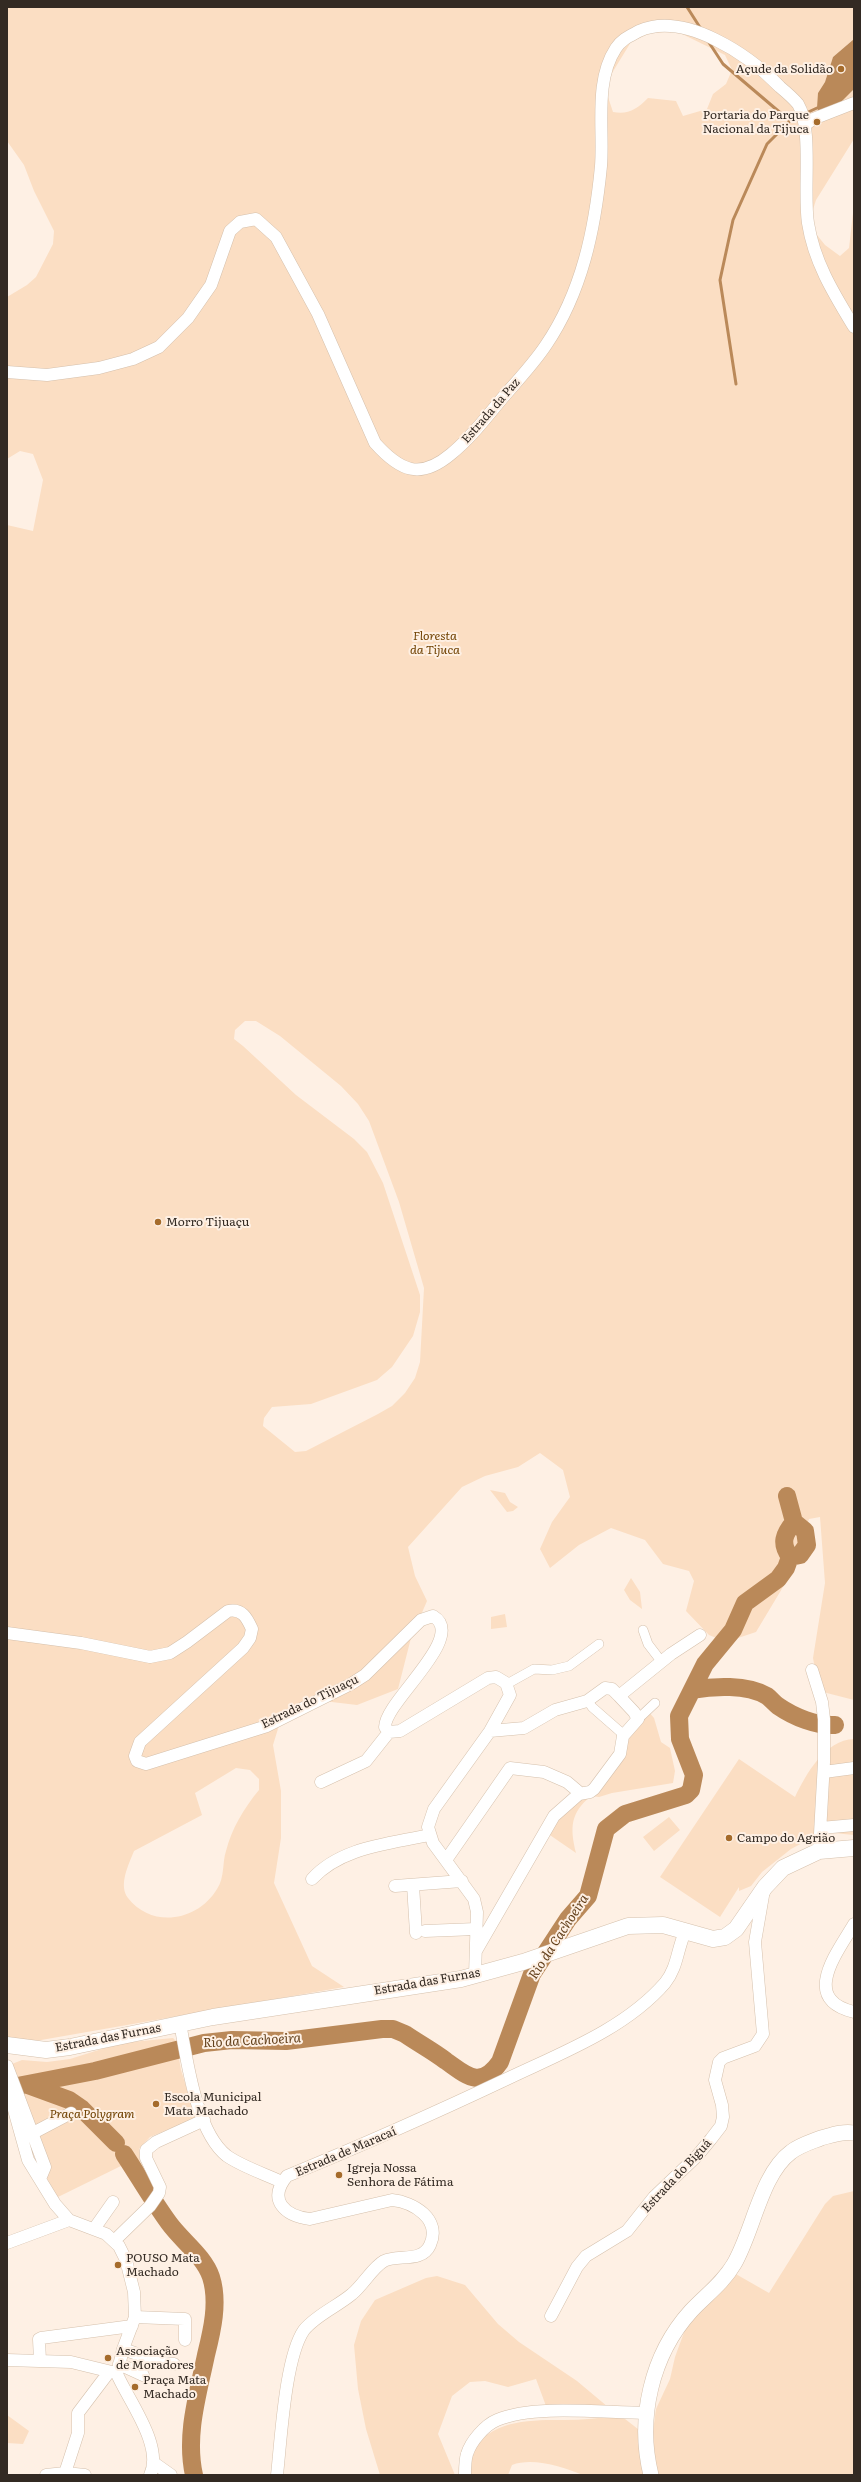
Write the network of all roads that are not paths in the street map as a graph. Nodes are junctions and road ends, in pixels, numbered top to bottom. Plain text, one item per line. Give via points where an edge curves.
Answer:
1 (854, 104) edge
2 (804, 121) junction
3 (854, 327) edge
4 (7, 372) edge
5 (642, 1630) dead end
6 (7, 1633) edge
7 (700, 1635) dead end
8 (600, 1644) dead end
9 (662, 1661) junction
10 (812, 1670) dead end
11 (507, 1684) junction
12 (619, 1696) junction
13 (588, 1701) junction
14 (655, 1703) dead end
15 (638, 1719) junction
16 (490, 1731) junction
17 (389, 1732) junction
18 (624, 1735) junction
19 (854, 1768) edge
20 (824, 1772) junction
21 (321, 1782) dead end
22 (580, 1793) junction
23 (854, 1826) edge
24 (821, 1828) junction
25 (429, 1835) junction
26 (854, 1848) edge
27 (819, 1851) junction
28 (446, 1860) junction
29 (312, 1879) dead end
30 (462, 1881) junction
31 (413, 1884) junction
32 (395, 1886) dead end
33 (765, 1887) junction
34 (854, 1924) edge
35 (476, 1929) junction
36 (686, 1930) junction
37 (475, 1952) junction
38 (475, 1975) junction
39 (851, 2011) edge
40 (182, 2031) junction
41 (7, 2045) edge
42 (10, 2080) edge
43 (71, 2113) dead end
44 (204, 2120) junction
45 (32, 2133) junction
46 (854, 2133) edge
47 (40, 2179) junction
48 (282, 2182) junction
49 (113, 2202) dead end
50 (69, 2220) junction
51 (94, 2229) junction
52 (114, 2241) junction
53 (7, 2243) edge
54 (551, 2316) dead end
55 (131, 2323) junction
56 (185, 2340) dead end
57 (123, 2349) junction
58 (40, 2357) junction
59 (7, 2360) edge
60 (174, 2364) dead end
61 (115, 2370) junction
62 (143, 2376) dead end
63 (646, 2413) junction
64 (154, 2463) junction
65 (65, 2473) junction
66 (46, 2475) edge
67 (85, 2475) edge
68 (150, 2475) edge
69 (171, 2475) edge
70 (277, 2475) edge
71 (465, 2475) edge
72 (651, 2475) edge

1 - 2 street
2 - 3 street via 808,223 825,279
2 - 4 street, Estrada da Paz via 797,104 767,73 710,36 669,24 647,28 624,38 616,48 605,74 601,165 589,248 574,295 548,343 534,362 465,442 444,459 426,469 408,470 389,459 375,443 318,314 276,237 256,219 240,222 230,231 211,285 188,318 159,347 134,359 99,368 47,375
5 - 9 street via 648,1644
6 - 17 street, Estrada do Tijuaçu via 81,1643 150,1657 170,1653 228,1611 242,1612 252,1629 250,1638 243,1648 140,1742 135,1756 137,1761 146,1764 267,1726 351,1684 365,1675 421,1620 433,1616 442,1626 441,1635 424,1669 385,1720 385,1727
7 - 9 street
8 - 11 street via 569,1666 552,1670 534,1669
9 - 12 street
10 - 20 street via 822,1702
11 - 16 street via 510,1695
11 - 17 street via 496,1677 488,1678 400,1731
12 - 13 street via 612,1689 605,1688
12 - 15 street
13 - 16 street via 554,1710 519,1730
13 - 18 street via 592,1708
14 - 15 street
15 - 18 street
16 - 25 street via 434,1809 428,1827
17 - 21 street via 366,1761
18 - 22 street via 620,1741 620,1754 594,1789
19 - 20 street
20 - 24 street
22 - 28 street via 567,1782 544,1772 510,1768
22 - 37 street via 554,1816 543,1832 513,1890
23 - 24 street
24 - 27 street
25 - 28 street
25 - 29 street via 344,1856
26 - 27 main road, Estrada das Furnas
27 - 33 main road, Estrada das Furnas via 783,1868
28 - 30 street
30 - 31 street
30 - 35 street via 474,1899 477,1912
31 - 32 street
31 - 35 street via 420,1932
33 - 36 main road, Estrada das Furnas via 729,1935 713,1939
33 - 54 street, Estrada do Biguá via 755,1942 763,2034 756,2046 723,2058 719,2062 715,2080 723,2111 721,2126 697,2156 664,2186 627,2231 586,2256 577,2267
34 - 39 street via 834,1959 826,1981 826,1992 833,2003
35 - 37 street
36 - 38 main road, Estrada das Furnas via 663,1925 628,1926 524,1962
36 - 48 street, Estrada de Maracaí via 674,1970 665,1982 643,2003 612,2025 553,2058 420,2120 287,2176
37 - 38 street
38 - 40 main road, Estrada das Furnas
40 - 41 main road, Estrada das Furnas via 46,2050
40 - 44 street via 189,2068
42 - 45 street
42 - 47 street via 28,2160
43 - 45 street
44 - 48 street via 216,2145 228,2156
44 - 52 street via 156,2142 146,2150 146,2158 160,2187 158,2196
45 - 47 street via 45,2167
46 - 63 street via 834,2135 801,2145 781,2162 773,2174 745,2242 729,2273 692,2311 674,2334 653,2381
47 - 50 street via 62,2214
48 - 70 street, Estrada de Maracaí via 278,2193 281,2205 299,2218 310,2219 392,2200 402,2201 420,2210 428,2218 433,2237 430,2246 419,2255 384,2261 359,2288 305,2329 292,2360
49 - 51 street
50 - 51 street
50 - 53 street
51 - 52 street
52 - 55 street via 124,2253 131,2274
55 - 56 street via 185,2321
55 - 57 street
55 - 58 street via 41,2338
57 - 60 street via 163,2363
57 - 61 street
58 - 59 street
58 - 61 street
61 - 62 street
61 - 64 street via 142,2421
61 - 65 street via 78,2413 78,2433
63 - 71 street via 541,2412 517,2414 496,2421 480,2434 467,2454
63 - 72 street via 646,2452
64 - 68 street
64 - 69 street
65 - 66 street
65 - 67 street

